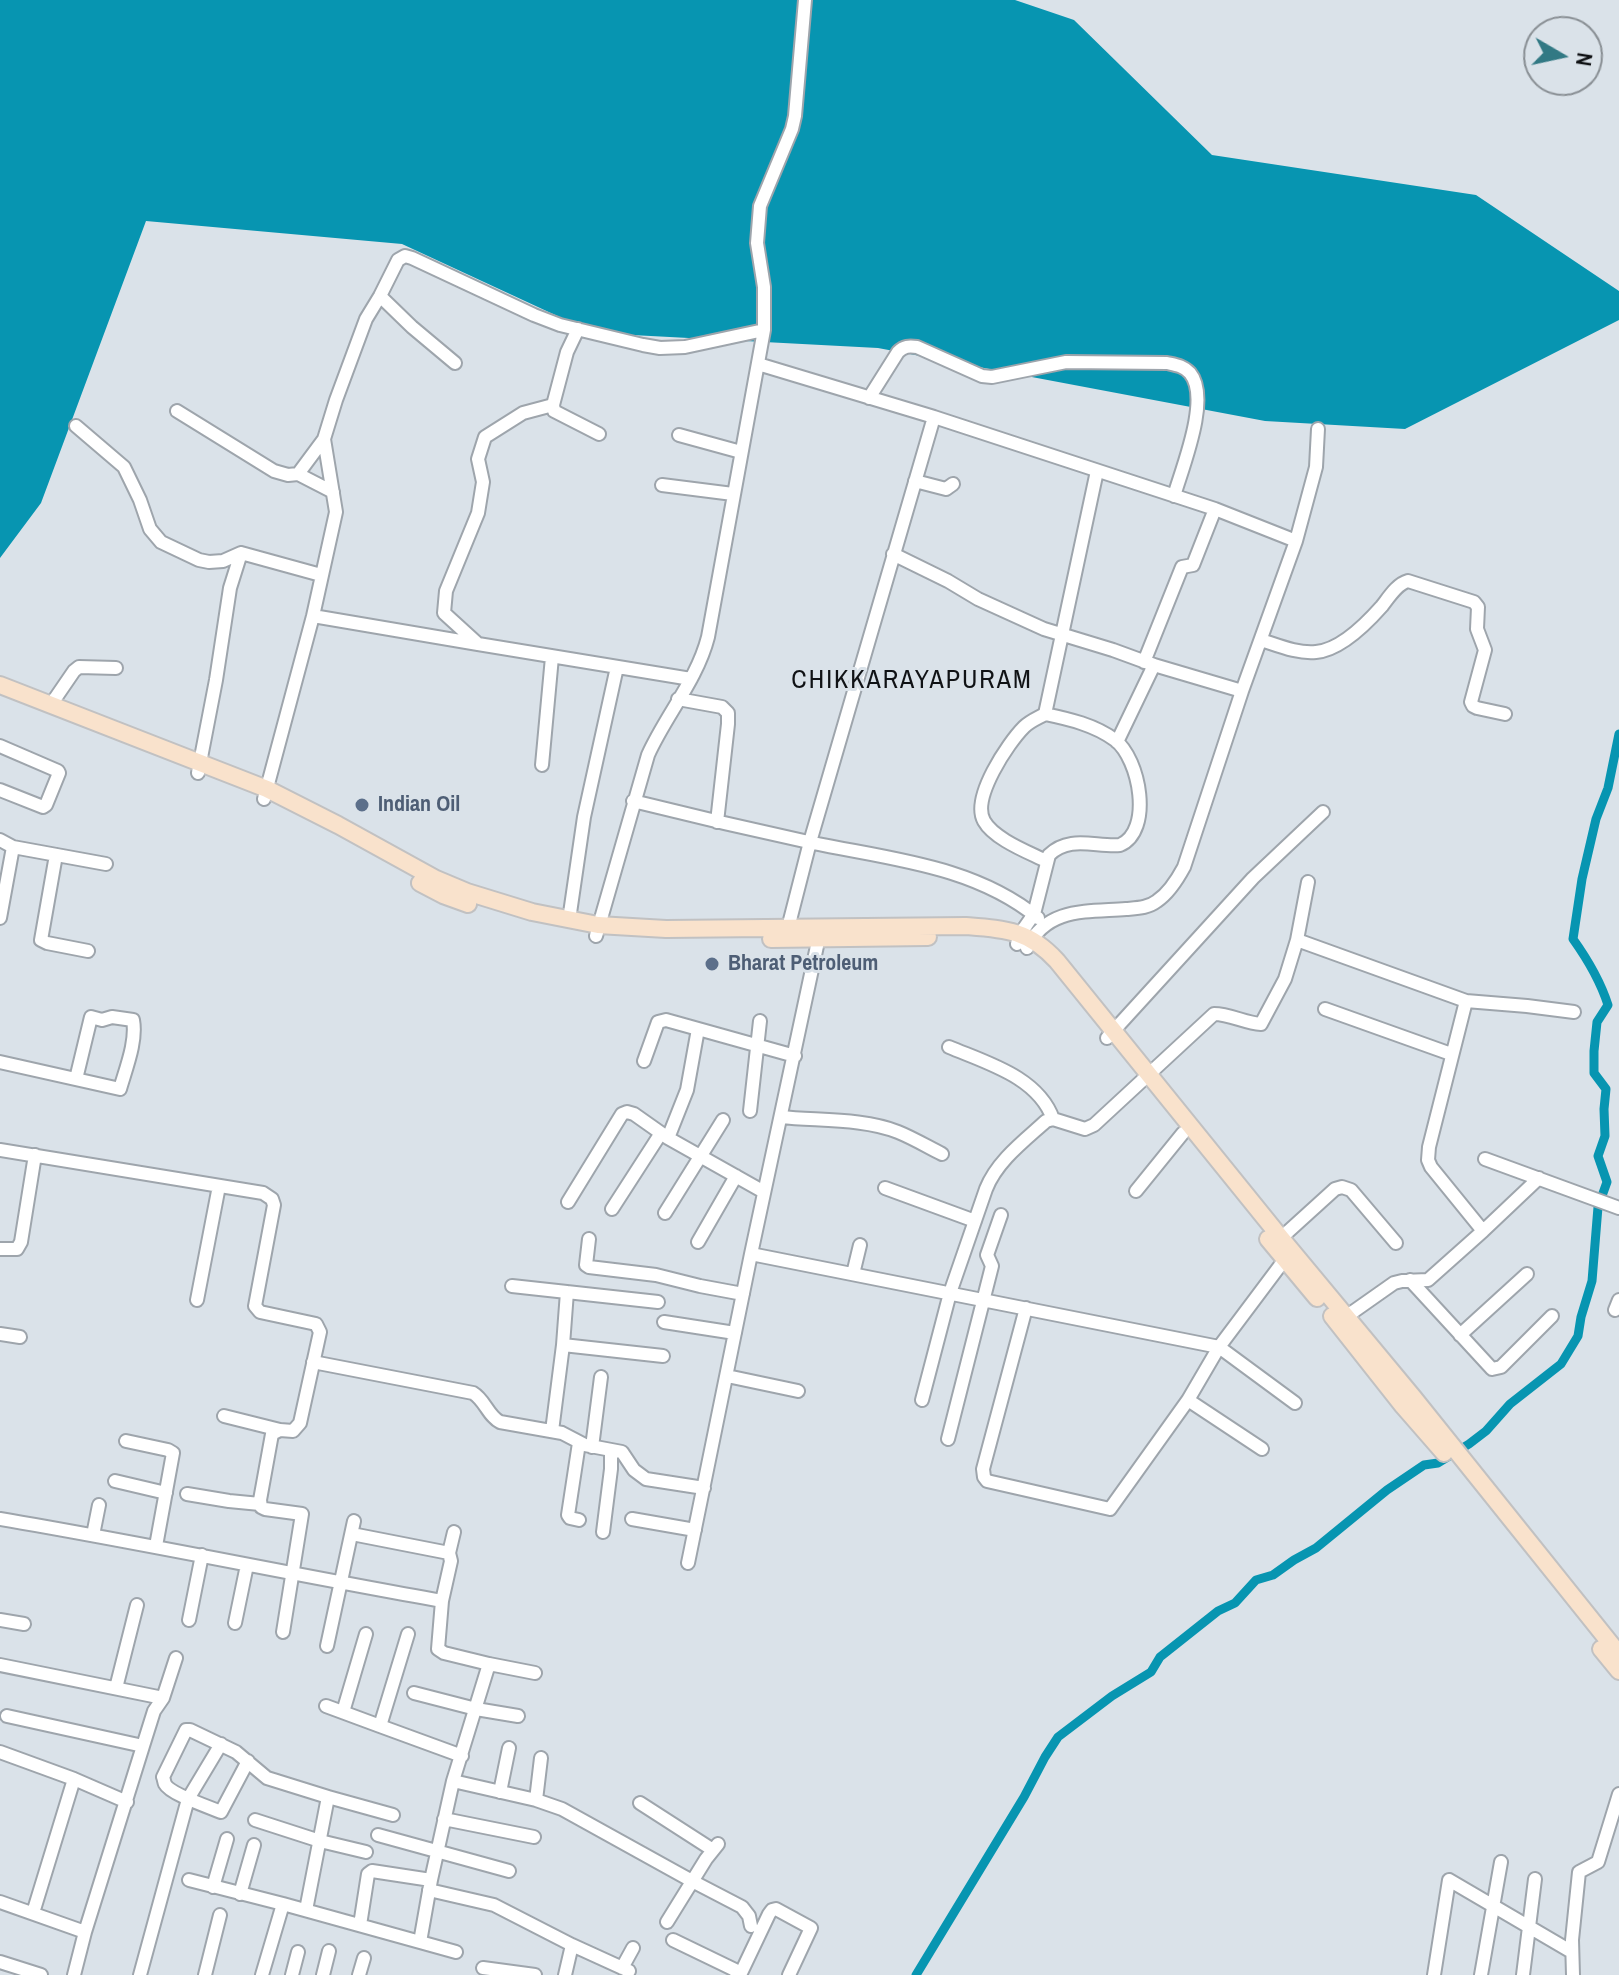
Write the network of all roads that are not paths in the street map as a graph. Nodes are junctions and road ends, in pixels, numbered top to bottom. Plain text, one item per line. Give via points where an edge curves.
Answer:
1 (805, 0) edge
2 (380, 296) junction
3 (578, 329) junction
4 (764, 330) junction
5 (455, 363) dead end
6 (758, 364) junction
7 (869, 398) junction
8 (553, 405) junction
9 (177, 411) dead end
10 (934, 417) junction
11 (76, 426) dead end
12 (1318, 429) dead end
13 (599, 434) dead end
14 (679, 435) dead end
15 (324, 439) junction
16 (741, 452) junction
17 (1097, 471) junction
18 (298, 474) junction
19 (915, 481) junction
20 (953, 484) dead end
21 (662, 485) dead end
22 (333, 492) junction
23 (733, 494) junction
24 (1174, 496) junction
25 (1215, 509) junction
26 (1296, 541) junction
27 (241, 553) junction
28 (893, 554) junction
29 (321, 575) junction
30 (313, 616) junction
31 (1061, 634) junction
32 (1261, 640) junction
33 (478, 644) junction
34 (552, 657) junction
35 (1149, 664) junction
36 (617, 667) junction
37 (116, 668) dead end
38 (691, 679) junction
39 (0, 686) edge
40 (1242, 691) junction
41 (678, 699) junction
42 (57, 708) junction
43 (1045, 714) junction
44 (1505, 714) dead end
45 (1117, 742) junction
46 (0, 746) edge
47 (542, 765) dead end
48 (199, 768) junction
49 (0, 790) edge
50 (265, 794) junction
51 (633, 801) junction
52 (1323, 812) dead end
53 (717, 822) junction
54 (0, 840) edge
55 (810, 842) junction
56 (13, 847) junction
57 (56, 855) junction
58 (1046, 861) junction
59 (106, 864) dead end
60 (1308, 882) dead end
61 (1034, 914) junction
62 (0, 918) edge
63 (569, 920) junction
64 (1045, 924) junction
65 (788, 928) junction
66 (597, 931) junction
67 (820, 934) junction
68 (1297, 940) junction
69 (1024, 941) junction
70 (88, 951) dead end
71 (1466, 1001) junction
72 (1325, 1009) dead end
73 (1574, 1012) dead end
74 (760, 1021) dead end
75 (698, 1029) junction
76 (1111, 1035) junction
77 (758, 1046) junction
78 (949, 1047) dead end
79 (1451, 1054) junction
80 (795, 1056) junction
81 (644, 1061) dead end
82 (0, 1062) edge
83 (1145, 1078) junction
84 (76, 1079) junction
85 (750, 1111) dead end
86 (781, 1117) junction
87 (1053, 1119) junction
88 (723, 1120) dead end
89 (1183, 1133) junction
90 (664, 1136) junction
91 (0, 1150) edge
92 (942, 1154) dead end
93 (35, 1155) junction
94 (702, 1156) junction
95 (1485, 1159) dead end
96 (736, 1176) junction
97 (1539, 1178) junction
98 (219, 1186) junction
99 (885, 1188) dead end
100 (1136, 1191) dead end
101 (764, 1192) junction
102 (568, 1202) dead end
103 (1613, 1203) edge
104 (612, 1209) dead end
105 (665, 1213) dead end
106 (1001, 1215) dead end
107 (975, 1221) junction
108 (1483, 1231) junction
109 (589, 1239) dead end
110 (698, 1242) dead end
111 (1396, 1243) dead end
112 (860, 1245) dead end
113 (0, 1249) edge
114 (1286, 1249) junction
115 (751, 1254) junction
116 (853, 1274) junction
117 (1527, 1274) dead end
118 (1410, 1280) junction
119 (512, 1286) dead end
120 (567, 1292) junction
121 (950, 1293) junction
122 (743, 1294) junction
123 (197, 1300) dead end
124 (982, 1300) junction
125 (658, 1302) dead end
126 (1026, 1308) junction
127 (1552, 1316) dead end
128 (1342, 1320) junction
129 (664, 1322) dead end
130 (735, 1333) junction
131 (0, 1334) edge
132 (1460, 1335) junction
133 (20, 1337) dead end
134 (563, 1345) junction
135 (1219, 1347) junction
136 (663, 1356) dead end
137 (313, 1362) junction
138 (727, 1376) junction
139 (601, 1377) dead end
140 (798, 1391) dead end
141 (922, 1400) dead end
142 (1188, 1400) junction
143 (1295, 1403) dead end
144 (224, 1416) dead end
145 (280, 1430) junction
146 (552, 1431) junction
147 (948, 1439) dead end
148 (126, 1441) dead end
149 (579, 1443) junction
150 (592, 1447) junction
151 (1262, 1449) dead end
152 (611, 1450) junction
153 (115, 1481) dead end
154 (704, 1488) junction
155 (166, 1493) junction
156 (187, 1494) dead end
157 (260, 1504) junction
158 (99, 1505) dead end
159 (0, 1519) edge
160 (632, 1519) dead end
161 (579, 1520) dead end
162 (695, 1530) junction
163 (454, 1532) dead end
164 (603, 1532) dead end
165 (93, 1535) junction
166 (156, 1546) junction
167 (449, 1553) junction
168 (202, 1555) junction
169 (688, 1563) dead end
170 (247, 1565) junction
171 (293, 1574) junction
172 (342, 1582) junction
173 (442, 1601) junction
174 (137, 1605) dead end
175 (0, 1620) edge
176 (189, 1620) dead end
177 (235, 1623) dead end
178 (24, 1624) dead end
179 (283, 1632) dead end
180 (366, 1634) dead end
181 (408, 1634) dead end
182 (327, 1646) dead end
183 (1617, 1656) edge
184 (176, 1658) dead end
185 (489, 1664) junction
186 (0, 1665) edge
187 (535, 1673) dead end
188 (116, 1688) junction
189 (414, 1693) dead end
190 (163, 1698) junction
191 (326, 1706) dead end
192 (476, 1709) junction
193 (343, 1712) junction
194 (7, 1716) dead end
195 (518, 1716) dead end
196 (380, 1726) junction
197 (221, 1744) junction
198 (143, 1746) junction
199 (509, 1748) dead end
200 (0, 1752) edge
201 (462, 1756) junction
202 (541, 1758) dead end
203 (248, 1761) junction
204 (74, 1779) junction
205 (453, 1781) junction
206 (500, 1792) junction
207 (1619, 1794) edge
208 (328, 1797) junction
209 (188, 1799) junction
210 (536, 1800) junction
211 (127, 1802) junction
212 (640, 1803) dead end
213 (393, 1815) dead end
214 (444, 1819) junction
215 (255, 1820) dead end
216 (378, 1835) dead end
217 (534, 1837) dead end
218 (227, 1839) dead end
219 (320, 1841) junction
220 (254, 1845) dead end
221 (437, 1851) junction
222 (366, 1852) dead end
223 (1501, 1862) dead end
224 (509, 1871) dead end
225 (1535, 1879) dead end
226 (189, 1880) dead end
227 (692, 1881) junction
228 (430, 1885) junction
229 (213, 1887) junction
230 (240, 1894) junction
231 (0, 1902) edge
232 (283, 1904) junction
233 (1494, 1907) junction
234 (306, 1910) junction
235 (33, 1913) junction
236 (220, 1915) dead end
237 (667, 1922) dead end
238 (360, 1925) junction
239 (751, 1926) dead end
240 (1529, 1927) junction
241 (85, 1932) junction
242 (673, 1940) dead end
243 (420, 1942) junction
244 (572, 1945) junction
245 (633, 1948) dead end
246 (329, 1951) dead end
247 (298, 1952) dead end
248 (456, 1952) dead end
249 (1572, 1952) junction
250 (364, 1958) dead end
251 (0, 1962) edge
252 (484, 1966) edge
253 (41, 1975) edge
254 (74, 1975) edge
255 (140, 1975) edge
256 (205, 1975) edge
257 (262, 1975) edge
258 (292, 1975) edge
259 (323, 1975) edge
260 (359, 1975) edge
261 (535, 1975) edge
262 (565, 1975) edge
263 (738, 1975) edge
264 (789, 1975) edge
265 (1434, 1975) edge
266 (1481, 1975) edge
267 (1523, 1975) edge
268 (1573, 1975) edge

1 - 4 street via 795,116 760,206 757,243
2 - 3 street via 405,256 534,315
2 - 5 street
2 - 15 street via 366,319
3 - 4 street via 670,348
3 - 8 street
4 - 6 street
6 - 7 street
6 - 16 street
7 - 10 street
7 - 24 street via 898,352 910,346 992,377 1066,362 1181,366 1196,384 1198,402
8 - 13 street via 554,411
8 - 33 street via 523,413 485,437 478,459 483,482 478,513 446,591 444,613
9 - 18 street via 274,471
10 - 17 street
10 - 19 street
11 - 27 street via 124,467 150,529 161,542 209,562
12 - 26 street via 1316,467
14 - 16 street
15 - 18 street
15 - 22 street
16 - 23 street
17 - 24 street
17 - 31 street
18 - 22 street
19 - 20 street via 946,489
19 - 28 street
21 - 23 street
22 - 29 street via 336,512
23 - 38 street via 708,637
24 - 25 street
25 - 26 street
25 - 35 street via 1193,565 1182,567
26 - 32 street
27 - 29 street
27 - 48 street via 230,588
28 - 31 street via 996,608
28 - 55 street
29 - 30 street
30 - 33 street
30 - 50 street
31 - 35 street
31 - 43 street
32 - 40 street
32 - 44 street via 1324,651 1349,638 1408,581 1478,607 1477,629 1485,650 1471,702
33 - 34 street
34 - 36 street
34 - 47 street
35 - 40 street
35 - 45 street
36 - 38 street
36 - 63 street via 584,817
37 - 42 street via 79,667
38 - 41 street
39 - 42 main road
40 - 64 street via 1184,867 1172,887 1143,908 1072,914
41 - 51 street via 648,755
41 - 53 street via 722,707 728,713
42 - 48 main road
43 - 45 street via 1077,721
43 - 58 street via 1011,741 981,805 991,829
45 - 58 street via 1138,783 1133,834 1120,845 1063,845
46 - 49 street via 59,773 43,807
48 - 50 main road
50 - 63 main road via 295,802 446,884
50 - 66 main road via 443,895 560,930
51 - 53 street
51 - 66 street
52 - 76 street via 1253,878
53 - 55 street
54 - 56 street
55 - 61 street via 945,870
55 - 65 street
56 - 57 street
56 - 62 street
57 - 59 street
57 - 70 street via 41,940
58 - 61 street
60 - 68 street
61 - 64 street
61 - 69 street
63 - 66 main road
64 - 69 street
65 - 66 main road
65 - 67 main road
66 - 67 main road via 665,940
67 - 69 main road via 966,926 999,929
67 - 80 street
68 - 71 street
68 - 83 street via 1285,979 1261,1024 1214,1014
69 - 76 main road via 1046,948
71 - 73 street
71 - 79 street
72 - 79 street
74 - 77 street
75 - 77 street
75 - 81 street via 658,1022
75 - 90 street via 687,1090
76 - 83 main road
77 - 80 street
77 - 85 street
78 - 87 street via 1029,1086 1042,1097
79 - 108 street via 1428,1160
80 - 86 street
82 - 84 street
83 - 87 street via 1094,1125 1085,1129
83 - 89 main road
83 - 114 main road
84 - 84 street via 120,1089 135,1022 91,1017
86 - 92 street via 884,1128
86 - 101 street
87 - 107 street via 999,1166
88 - 94 street
89 - 100 street
89 - 114 main road
90 - 94 street
90 - 102 street via 634,1114 622,1114
90 - 104 street
91 - 93 street
93 - 98 street
93 - 113 street via 21,1242 17,1249
94 - 96 street
94 - 105 street
95 - 97 street
96 - 101 street
96 - 110 street
97 - 103 street
97 - 108 street
98 - 123 street
98 - 137 street via 272,1199 255,1306 260,1312 316,1324 320,1332
99 - 107 street
101 - 115 street
106 - 124 street via 987,1255 992,1266
107 - 121 street
108 - 118 street via 1428,1280
109 - 122 street via 589,1267
111 - 114 street via 1351,1190 1342,1187
112 - 116 street
114 - 128 main road
114 - 135 street
115 - 116 street
115 - 122 street
116 - 121 street
117 - 132 street
118 - 128 street via 1394,1283
118 - 132 street
119 - 120 street
120 - 125 street
120 - 134 street
121 - 124 street
121 - 141 street
122 - 130 street
124 - 126 street
124 - 147 street
126 - 135 street
126 - 142 street via 983,1469 987,1481 1110,1509
127 - 132 street via 1497,1369
128 - 183 main road
129 - 130 street
130 - 138 street
131 - 133 street
134 - 136 street
134 - 146 street
135 - 142 street
135 - 143 street
137 - 145 street via 300,1423 293,1431
137 - 146 street via 473,1393 493,1419
138 - 140 street
138 - 154 street
139 - 150 street
142 - 151 street
144 - 145 street
145 - 157 street via 271,1438
146 - 149 street
148 - 155 street via 173,1453
149 - 150 street
149 - 161 street via 568,1515
150 - 152 street
152 - 154 street via 622,1452 646,1479
152 - 164 street
153 - 155 street
154 - 162 street
155 - 166 street
156 - 157 street
157 - 171 street via 302,1514
158 - 165 street
159 - 165 street
160 - 162 street
162 - 169 street
163 - 167 street
165 - 166 street
166 - 168 street
167 - 172 street via 353,1528
167 - 173 street
168 - 170 street
168 - 176 street
170 - 171 street
170 - 177 street
171 - 172 street
171 - 179 street
172 - 173 street
172 - 182 street
173 - 185 street via 438,1649
174 - 188 street
175 - 178 street
180 - 193 street
181 - 196 street
184 - 190 street
185 - 187 street
185 - 192 street
186 - 188 street
188 - 190 street
189 - 192 street
190 - 198 street
191 - 193 street
192 - 195 street
192 - 201 street
193 - 196 street
194 - 198 street
196 - 201 street
197 - 203 street
197 - 209 street
197 - 209 street via 186,1730 163,1777 167,1787
198 - 211 street
199 - 206 street
200 - 204 street
201 - 205 street
202 - 210 street
203 - 208 street via 267,1778
203 - 209 street via 221,1812
204 - 211 street
204 - 235 street
205 - 206 street
205 - 214 street
206 - 210 street
207 - 249 street via 1598,1862 1579,1872
208 - 213 street
208 - 219 street
209 - 255 street
210 - 227 street
211 - 241 street
212 - 227 street via 715,1847
214 - 217 street
214 - 221 street
215 - 219 street
216 - 221 street
218 - 229 street
219 - 222 street
219 - 234 street
220 - 230 street
221 - 224 street
221 - 228 street
223 - 233 street
225 - 240 street
226 - 229 street
227 - 237 street
227 - 239 street via 742,1907
228 - 238 street via 372,1871
228 - 243 street
228 - 244 street via 494,1905
229 - 230 street
230 - 232 street
231 - 235 street
232 - 234 street
232 - 257 street
233 - 240 street
233 - 265 street via 1449,1880
233 - 266 street
234 - 238 street
235 - 241 street
236 - 256 street
238 - 243 street
240 - 249 street
240 - 267 street
241 - 254 street
242 - 263 street
243 - 248 street
244 - 245 street via 625,1970
244 - 262 street
246 - 259 street
247 - 258 street
249 - 268 street
250 - 260 street
251 - 253 street
252 - 261 street
263 - 264 street via 776,1909 811,1928

